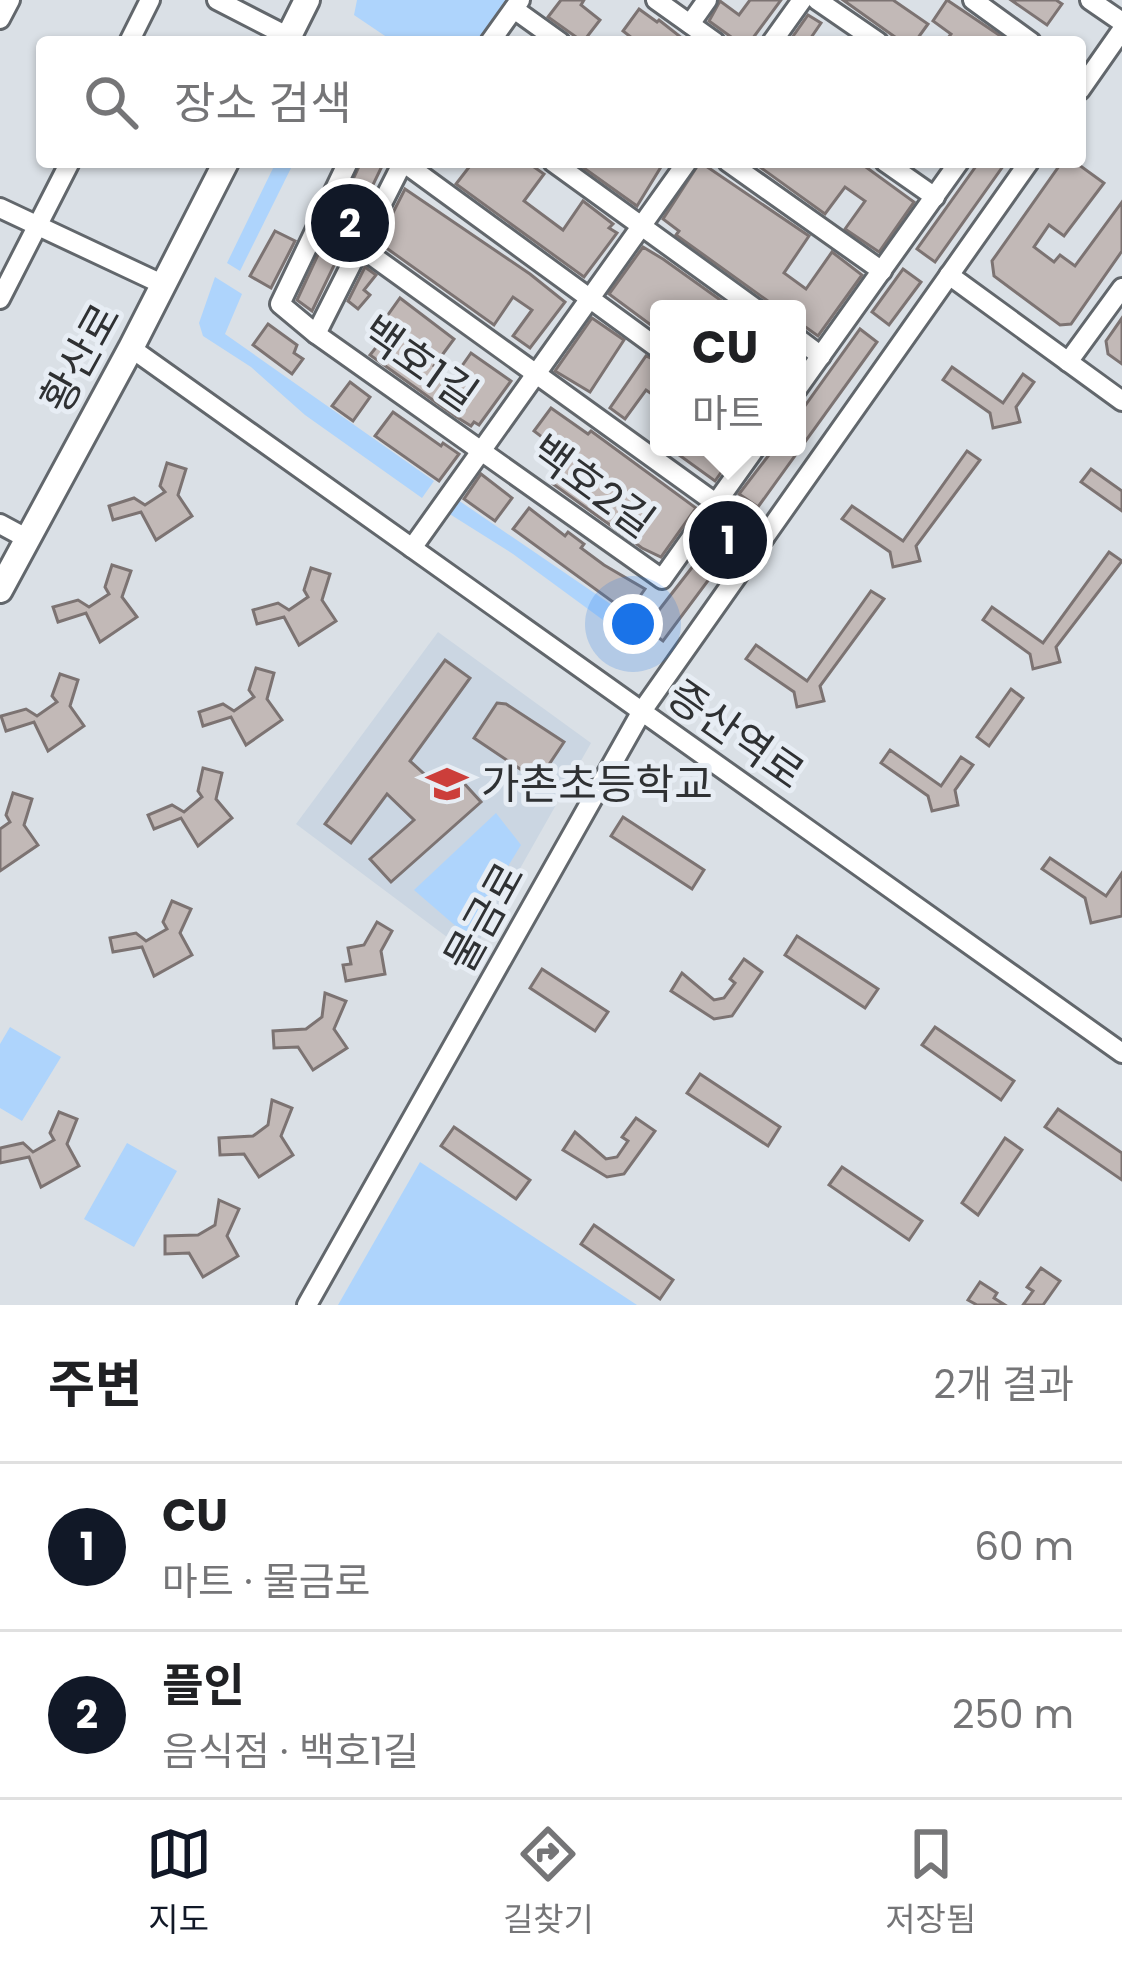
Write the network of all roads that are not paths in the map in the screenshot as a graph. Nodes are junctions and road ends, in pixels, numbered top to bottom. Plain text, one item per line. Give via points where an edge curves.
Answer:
1 (10, 0) edge
2 (150, 0) edge
3 (217, 0) edge
4 (307, 0) edge
5 (656, 0) edge
6 (707, 0) edge
7 (802, 0) edge
8 (817, 0) edge
9 (974, 0) edge
10 (1090, 0) edge
11 (517, 4) edge
12 (0, 19) edge
13 (690, 24) junction
14 (1122, 26) edge
15 (132, 36) edge
16 (283, 36) edge
17 (289, 36) edge
18 (494, 36) edge
19 (553, 36) edge
20 (707, 36) edge
21 (776, 36) edge
22 (869, 36) edge
23 (1023, 36) edge
24 (1086, 81) edge
25 (67, 168) edge
26 (223, 168) edge
27 (346, 168) edge
28 (400, 168) edge
29 (411, 168) edge
30 (561, 168) edge
31 (683, 168) edge
32 (736, 168) edge
33 (893, 168) edge
34 (955, 168) edge
35 (1025, 168) edge
36 (934, 197) junction
37 (0, 208) edge
38 (642, 226) junction
39 (37, 228) junction
40 (361, 247) junction
41 (881, 271) junction
42 (950, 275) junction
43 (164, 286) junction
44 (1122, 288) edge
45 (0, 299) edge
46 (590, 299) junction
47 (744, 300) edge
48 (316, 334) junction
49 (650, 342) edge
50 (806, 345) edge
51 (131, 348) junction
52 (821, 356) junction
53 (1069, 362) junction
54 (536, 375) junction
55 (806, 377) edge
56 (1122, 400) edge
57 (482, 451) junction
58 (750, 456) edge
59 (716, 503) junction
60 (0, 524) edge
61 (26, 538) junction
62 (764, 538) junction
63 (412, 548) junction
64 (0, 590) edge
65 (642, 711) junction
66 (1122, 1053) edge
67 (307, 1305) edge

1 - 12 street
2 - 15 street
3 - 16 street
4 - 17 main road
5 - 13 street
6 - 13 street
7 - 21 street
8 - 22 street
9 - 23 street
10 - 14 street
11 - 18 street
11 - 19 street
13 - 20 street
14 - 24 street
25 - 39 street
26 - 43 main road, 황산로
27 - 48 street, 백호1길 via 280,304
28 - 40 street, 백호1길
29 - 46 street
30 - 38 street
31 - 38 street, 백호2길
32 - 41 street
33 - 36 street
34 - 36 street
35 - 42 street, 물금로
36 - 41 street
37 - 39 street
38 - 46 street, 백호2길
38 - 47 street
39 - 43 street
39 - 45 street
40 - 48 street, 백호1길
40 - 54 street, 백호2길
41 - 52 street
42 - 53 street
42 - 62 street, 물금로
43 - 51 main road, 황산로
44 - 53 street
46 - 49 street
46 - 54 street, 백호2길
48 - 57 street, 백호1길
50 - 52 street
51 - 61 main road, 황산로
51 - 63 street, 증산역로
52 - 55 street
53 - 56 street
54 - 57 street, 백호2길
54 - 59 street, 백호2길
57 - 59 street, 백호2길 via 662,579
57 - 63 street
58 - 59 street, 백호2길
59 - 62 street
60 - 61 street
61 - 64 main road, 황산로
62 - 65 street, 물금로
63 - 65 street, 증산역로
65 - 66 street, 증산역로
65 - 67 street, 물금로

